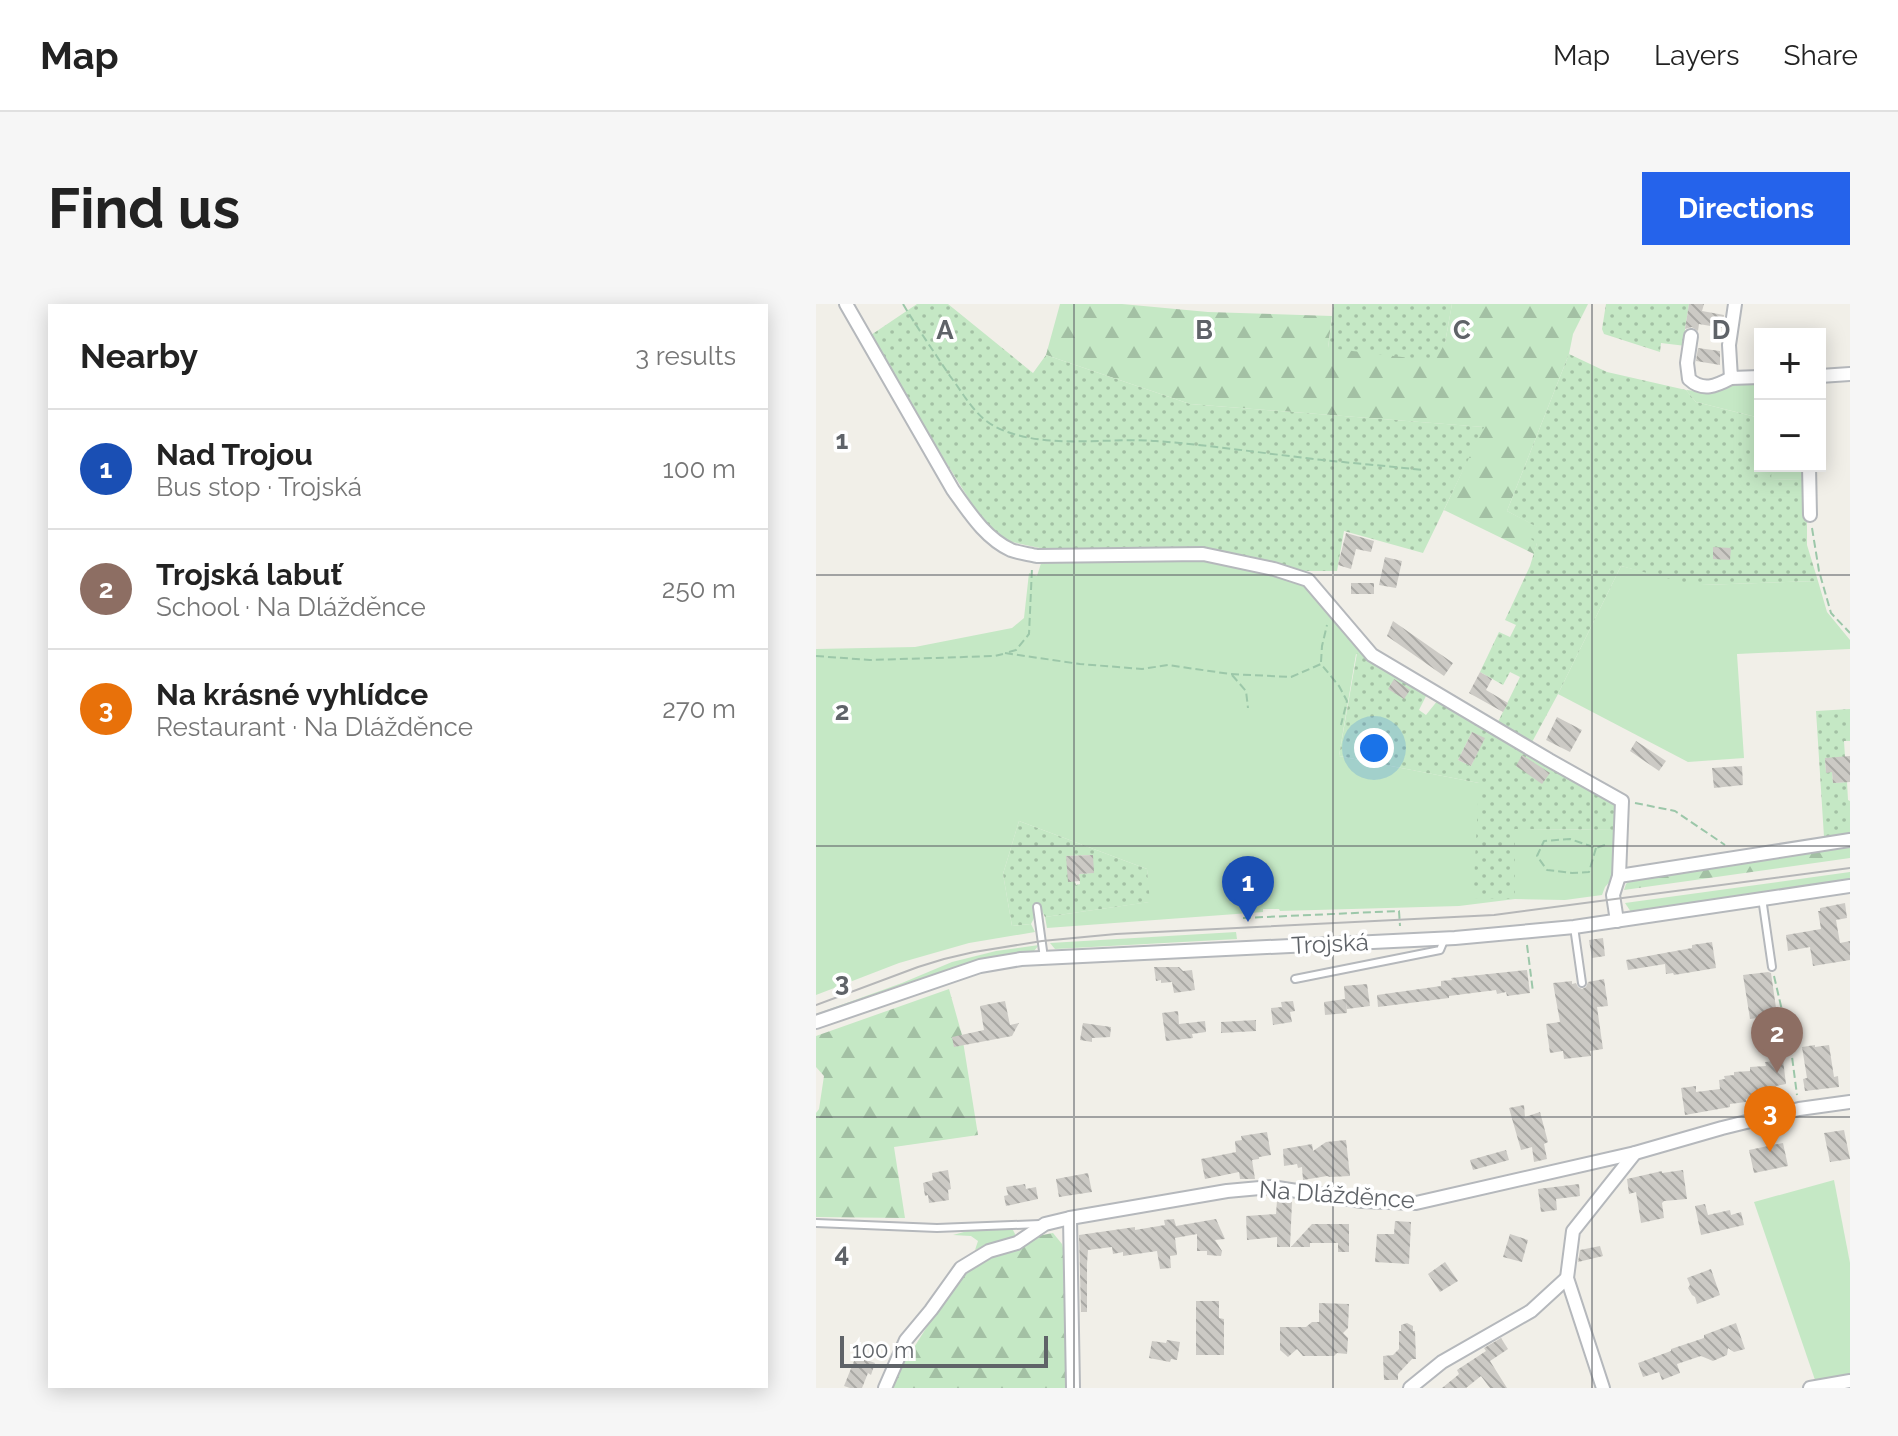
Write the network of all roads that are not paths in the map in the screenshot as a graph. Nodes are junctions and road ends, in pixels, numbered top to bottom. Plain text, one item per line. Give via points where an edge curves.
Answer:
1 (846, 304) edge
2 (1735, 304) edge
3 (1691, 336) dead end
4 (1850, 374) edge
5 (1826, 376) edge
6 (1754, 377) edge
7 (1731, 378) junction
8 (1809, 472) edge
9 (1810, 515) road end
10 (1850, 840) edge
11 (1619, 876) junction
12 (1850, 886) edge
13 (1762, 898) junction
14 (1037, 907) dead end
15 (1617, 921) junction
16 (1574, 927) junction
17 (1445, 938) junction
18 (1044, 958) junction
19 (1772, 967) road end
20 (1295, 979) dead end
21 (1582, 983) dead end
22 (816, 1022) edge
23 (1850, 1102) edge
24 (1635, 1153) junction
25 (1070, 1218) junction
26 (816, 1223) edge
27 (1045, 1224) junction
28 (1567, 1278) junction
29 (1850, 1381) edge
30 (885, 1388) edge
31 (1073, 1388) edge
32 (1410, 1388) edge
33 (1603, 1388) edge
34 (1810, 1388) edge

1 - 11 street via 931,455 989,535 1012,551 1037,556 1203,554 1308,580 1372,655 1622,801
2 - 7 street
3 - 7 street via 1689,379 1700,387 1716,387
4 - 5 street
6 - 7 street
8 - 9 street
10 - 11 street
11 - 15 street via 1613,895
12 - 13 street, Trojská
13 - 15 street, Trojská
13 - 19 lane
14 - 18 lane
15 - 16 street, Trojská
16 - 17 street, Trojská
16 - 21 lane
17 - 18 street, Trojská
17 - 20 lane via 1440,950
18 - 22 street, Trojská via 980,966
23 - 24 street, Na Dlážděnce via 1799,1109
24 - 25 street, Na Dlážděnce via 1416,1203 1271,1187
24 - 28 street via 1573,1231
25 - 27 street, Na Dlážděnce
25 - 31 street
26 - 27 lane, Na Dlážděnce via 937,1228
27 - 30 street via 961,1268 906,1340
28 - 32 street via 1531,1311 1442,1362
28 - 33 street
29 - 34 street

